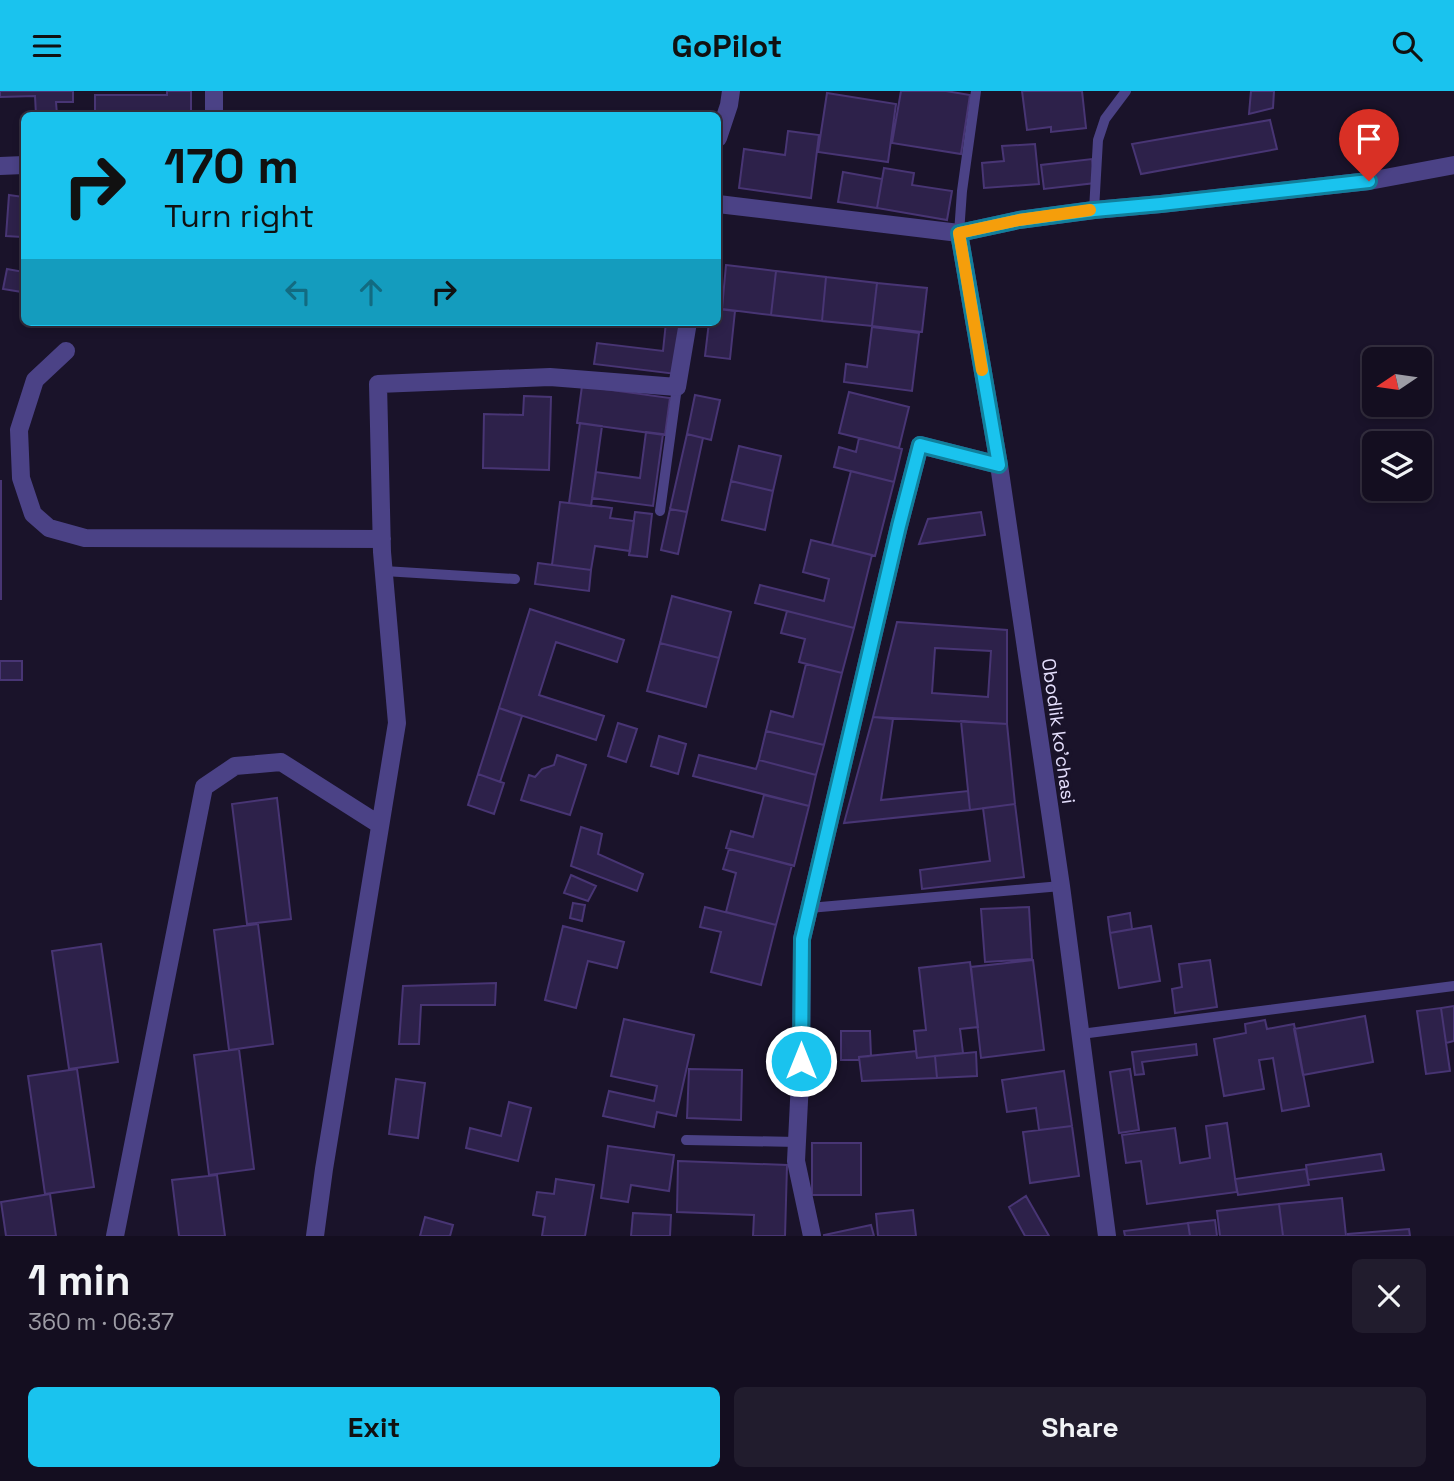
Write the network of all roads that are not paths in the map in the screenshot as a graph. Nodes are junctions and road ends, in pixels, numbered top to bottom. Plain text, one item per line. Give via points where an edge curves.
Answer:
1 (214, 91) edge
2 (731, 91) edge
3 (976, 91) edge
4 (1126, 91) edge
5 (214, 112) edge
6 (721, 129) edge
7 (21, 165) edge
8 (1454, 165) edge
9 (0, 166) edge
10 (721, 204) edge
11 (1094, 210) junction
12 (959, 233) junction
13 (687, 326) edge
14 (66, 351) dead end
15 (677, 387) junction
16 (999, 465) junction
17 (660, 511) dead end
18 (382, 540) junction
19 (384, 571) junction
20 (515, 579) dead end
21 (380, 825) junction
22 (1061, 886) junction
23 (809, 908) junction
24 (1454, 986) edge
25 (1081, 1034) junction
26 (686, 1140) dead end
27 (797, 1142) junction
28 (116, 1236) edge
29 (315, 1236) edge
30 (812, 1236) edge
31 (1107, 1236) edge

1 - 5 street
2 - 6 street
3 - 12 lane
4 - 11 lane via 1105,119 1098,140
7 - 9 street
8 - 11 street via 1369,181
10 - 12 street
11 - 12 street
12 - 16 street, Obodlik ko'chasi
13 - 15 street
14 - 18 street via 34,380 19,429 21,478 33,514 49,528 85,538
15 - 17 lane
15 - 18 street via 550,377 378,384
16 - 22 street, Obodlik ko'chasi
16 - 23 street via 920,445
18 - 19 street
19 - 20 lane
19 - 21 street via 397,723
21 - 28 street via 281,762 235,766 204,787
21 - 29 street
22 - 23 lane
22 - 25 street, Obodlik ko'chasi
23 - 27 street via 802,939
24 - 25 lane
25 - 31 street, Obodlik ko'chasi
26 - 27 lane
27 - 30 street via 796,1161

